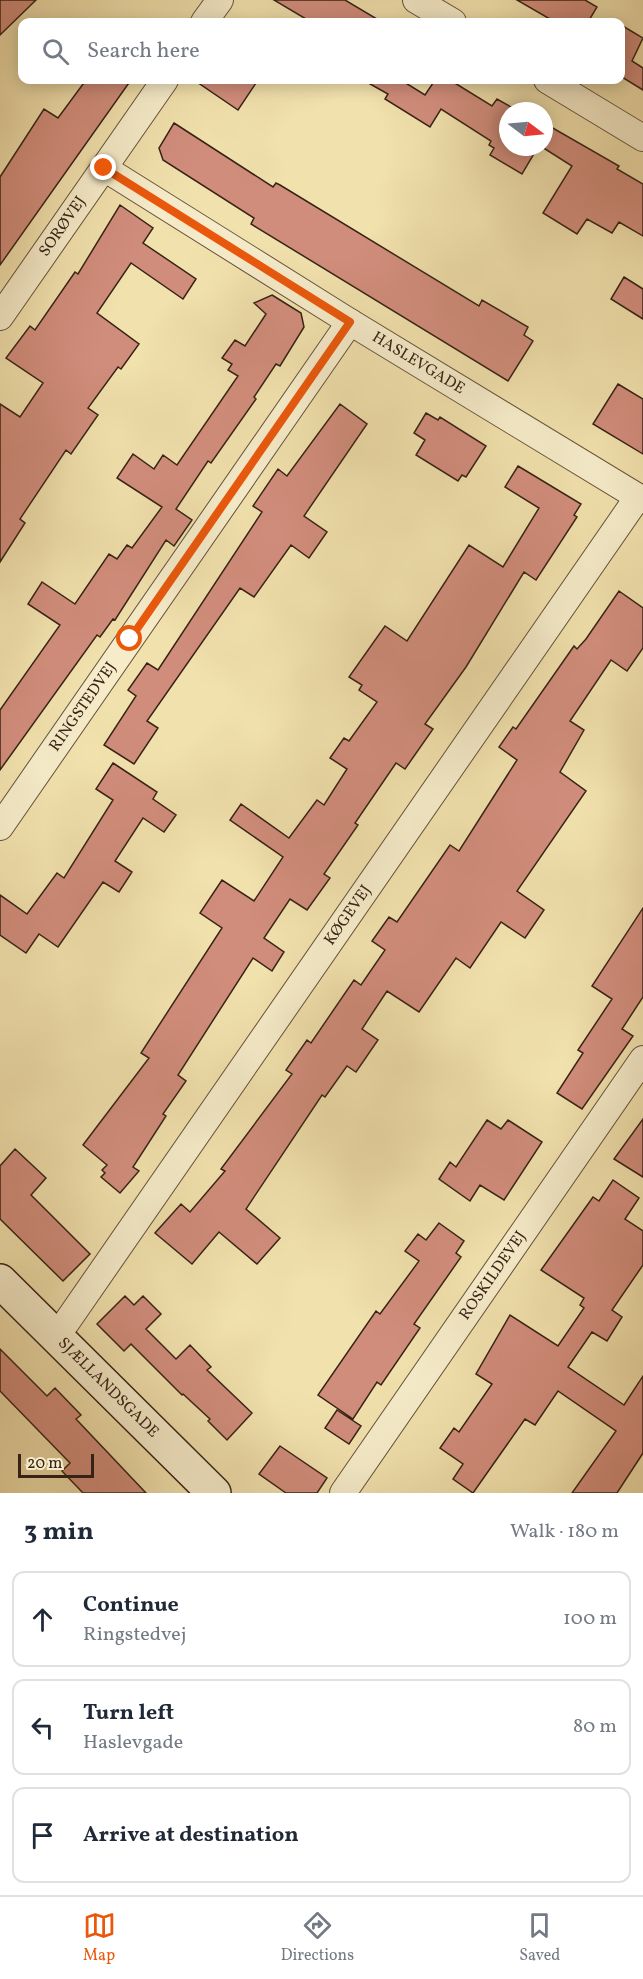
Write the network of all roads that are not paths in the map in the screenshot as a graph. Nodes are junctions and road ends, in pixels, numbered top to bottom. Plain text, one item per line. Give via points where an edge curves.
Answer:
1 (220, 0) edge
2 (416, 0) edge
3 (207, 18) edge
4 (446, 18) edge
5 (162, 84) edge
6 (554, 84) edge
7 (643, 138) edge
8 (104, 168) junction
9 (0, 317) edge
10 (350, 322) junction
11 (640, 498) edge
12 (0, 827) edge
13 (643, 1059) edge
14 (0, 1281) edge
15 (55, 1335) junction
16 (214, 1493) edge
17 (343, 1493) edge

1 - 3 street
2 - 4 street
5 - 8 street, SORØVEJ
6 - 7 street
8 - 9 street, SORØVEJ
8 - 10 street, HASLEVGADE
10 - 11 street, HASLEVGADE
10 - 12 street, RINGSTEDVEJ
11 - 15 street, KØGEVEJ
13 - 17 street, ROSKILDEVEJ
14 - 15 street, SJÆLLANDSGADE
15 - 16 street, SJÆLLANDSGADE

